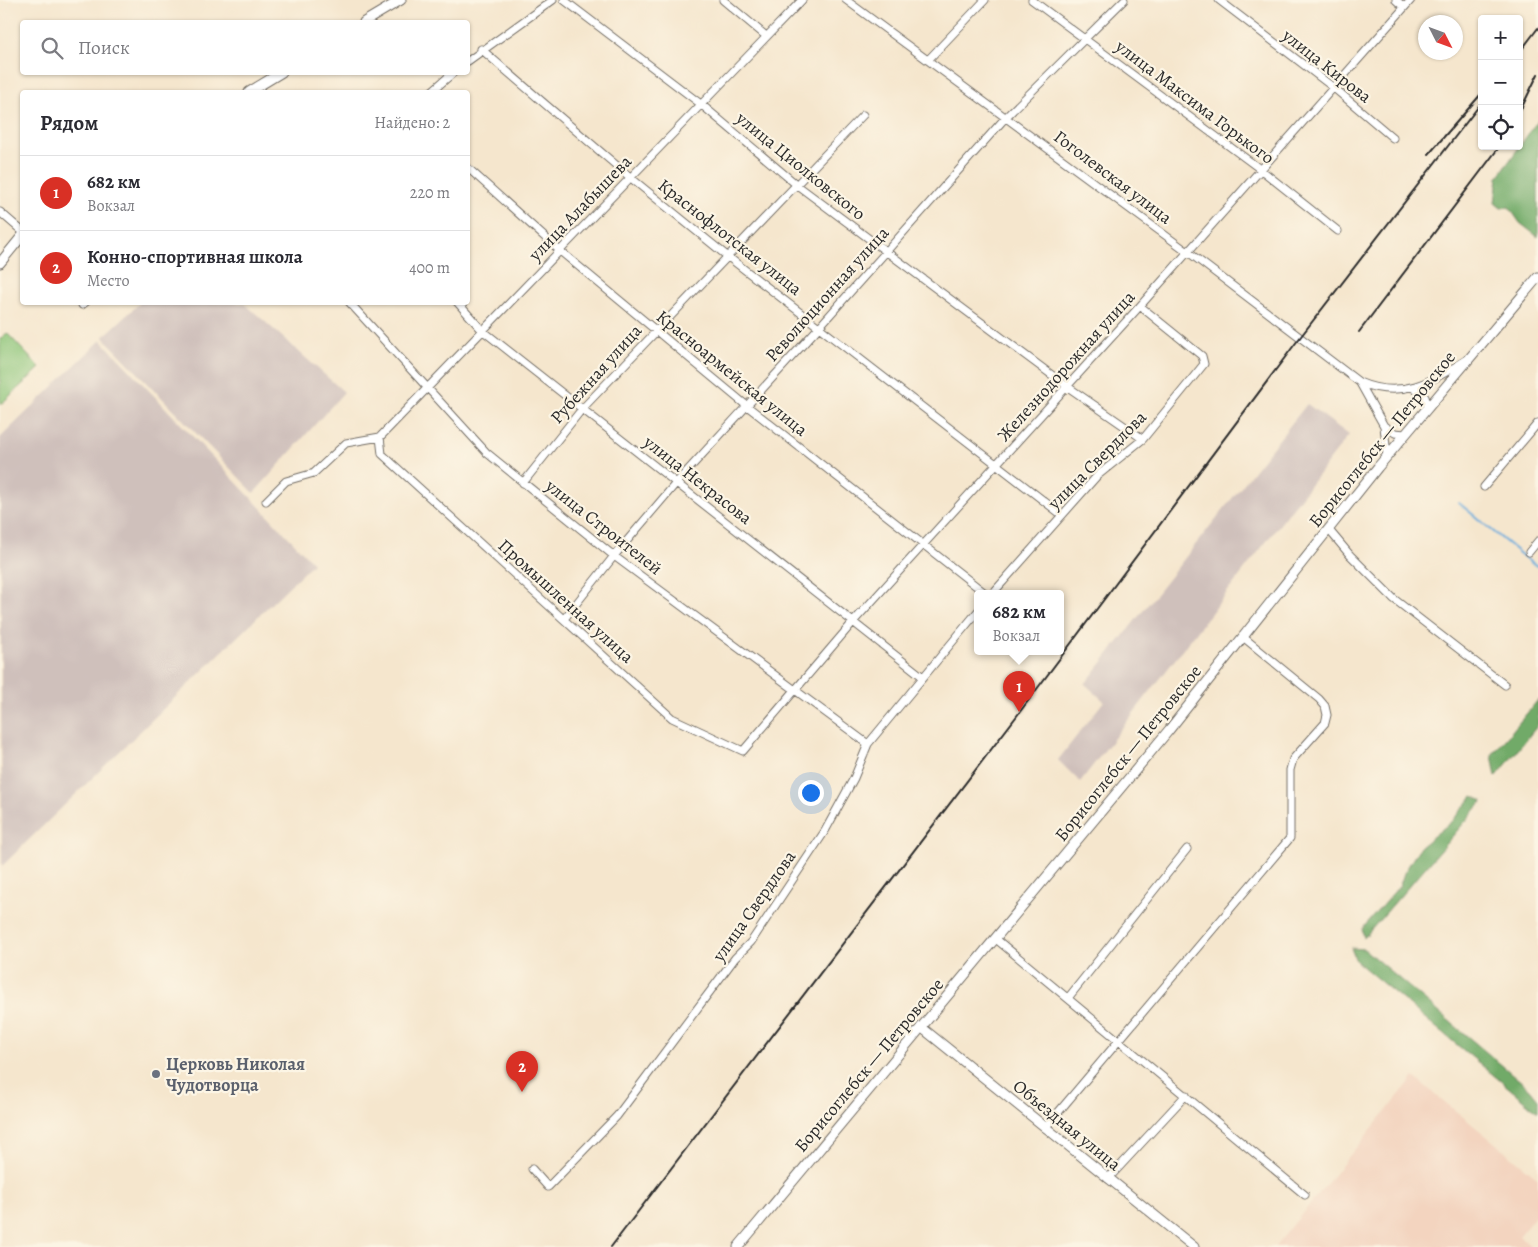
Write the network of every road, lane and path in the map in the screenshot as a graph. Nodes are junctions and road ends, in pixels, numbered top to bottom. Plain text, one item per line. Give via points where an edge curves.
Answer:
1 (401, 0) edge
2 (553, 0) edge
3 (564, 0) edge
4 (722, 0) edge
5 (802, 0) edge
6 (846, 0) edge
7 (985, 0) edge
8 (1032, 0) edge
9 (1124, 0) edge
10 (1219, 0) edge
11 (1396, 0) edge
12 (1410, 0) edge
13 (1404, 7) junction
14 (367, 20) edge
15 (766, 36) junction
16 (1085, 37) junction
17 (481, 49) junction
18 (470, 59) edge
19 (929, 59) junction
20 (277, 75) edge
21 (451, 75) edge
22 (1334, 88) junction
23 (252, 90) edge
24 (433, 90) edge
25 (702, 104) junction
26 (863, 116) dead end
27 (1006, 117) junction
28 (1393, 138) dead end
29 (1260, 169) junction
30 (470, 170) edge
31 (631, 178) junction
32 (797, 185) junction
33 (0, 212) edge
34 (20, 229) edge
35 (1338, 231) dead end
36 (20, 238) edge
37 (559, 250) junction
38 (885, 251) junction
39 (1188, 252) junction
40 (727, 256) junction
41 (0, 263) edge
42 (1538, 277) edge
43 (352, 305) edge
44 (460, 305) edge
45 (1140, 306) junction
46 (820, 326) junction
47 (482, 330) junction
48 (656, 330) junction
49 (1469, 358) junction
50 (1359, 382) junction
51 (427, 387) junction
52 (1068, 387) junction
53 (1412, 387) junction
54 (747, 406) junction
55 (1428, 407) junction
56 (582, 409) junction
57 (1538, 423) edge
58 (1384, 426) junction
59 (1406, 434) junction
60 (380, 437) junction
61 (1143, 439) junction
62 (1387, 456) junction
63 (998, 465) junction
64 (677, 482) junction
65 (523, 483) junction
66 (1484, 487) dead end
67 (266, 500) dead end
68 (1062, 515) junction
69 (1329, 530) junction
70 (1538, 541) edge
71 (924, 544) junction
72 (1529, 552) dead end
73 (614, 556) junction
74 (981, 590) edge
75 (996, 590) edge
76 (974, 616) edge
77 (564, 619) junction
78 (854, 622) junction
79 (1243, 637) junction
80 (923, 677) junction
81 (1506, 685) dead end
82 (796, 690) junction
83 (868, 744) junction
84 (744, 751) joint
85 (1187, 849) dead end
86 (996, 939) junction
87 (1068, 998) junction
88 (921, 1027) junction
89 (1119, 1040) junction
90 (1186, 1095) junction
91 (1045, 1128) junction
92 (532, 1169) dead end
93 (1108, 1179) junction
94 (1305, 1195) dead end
95 (738, 1247) edge
96 (1194, 1247) edge

1 - 14 street
2 - 17 street
3 - 25 street, улица Циолковского
4 - 15 street
5 - 15 street, улица Алабышева
6 - 19 street, Гоголевская улица
7 - 19 street
8 - 16 street, улица Максима Горького
9 - 16 street, Революционная улица
10 - 22 street, улица Кирова
11 - 13 street
12 - 13 street, Железнодорожная улица
13 - 22 street, Железнодорожная улица
15 - 25 street, улица Алабышева
16 - 27 street, Революционная улица
16 - 29 street, улица Максима Горького
17 - 18 street
17 - 31 street, Краснофлотская улица
19 - 27 street, Гоголевская улица
20 - 23 street
21 - 24 street
22 - 28 street, улица Кирова
22 - 29 street, Железнодорожная улица
25 - 31 street, улица Алабышева
25 - 32 street, улица Циолковского
26 - 32 street, Рубежная улица
27 - 38 street, Революционная улица
27 - 39 street, Гоголевская улица
29 - 35 street, улица Максима Горького
29 - 39 street, Железнодорожная улица
30 - 37 street, Красноармейская улица
31 - 37 street, улица Алабышева
31 - 40 street, Краснофлотская улица
32 - 38 street, улица Циолковского
32 - 40 street, Рубежная улица
33 - 34 street
36 - 41 street
37 - 47 street, улица Алабышева
37 - 48 street, Красноармейская улица
38 - 46 street, Революционная улица
38 - 52 street, улица Циолковского
39 - 45 street, Железнодорожная улица
39 - 50 street, Гоголевская улица
40 - 46 street, Краснофлотская улица
40 - 48 street, Рубежная улица
42 - 49 street, Борисоглебск — Петровское
43 - 51 street, улица Строителей
44 - 47 street, улица Некрасова
45 - 52 street, Железнодорожная улица
45 - 61 street, улица Свердлова via 1202,356 1204,364
46 - 54 street, Революционная улица
46 - 63 street, Краснофлотская улица
47 - 51 street, улица Алабышева
47 - 56 street, улица Некрасова
48 - 54 street, Красноармейская улица
48 - 56 street, Рубежная улица
49 - 53 street via 1437,379
49 - 55 street, Борисоглебск — Петровское
50 - 53 street via 1380,389
50 - 58 street
51 - 60 street, улица Алабышева
51 - 65 street, улица Строителей via 487,453
52 - 61 street, улица Циолковского
52 - 63 street, Железнодорожная улица
53 - 55 street via 1425,397
54 - 64 street, Революционная улица
54 - 71 street, Красноармейская улица
55 - 59 street, Борисоглебск — Петровское
56 - 64 street, улица Некрасова
56 - 65 street, Рубежная улица
57 - 66 street
58 - 59 street via 1395,433
58 - 62 street
59 - 62 street, Борисоглебск — Петровское
60 - 67 street via 346,443 314,473 286,482
60 - 77 street, Промышленная улица via 382,454
61 - 68 street, улица Свердлова via 1097,476
62 - 69 street, Борисоглебск — Петровское
63 - 68 street, Краснофлотская улица
63 - 71 street, Железнодорожная улица
64 - 73 street, Революционная улица
64 - 78 street, улица Некрасова
65 - 73 street, улица Строителей
68 - 75 street, улица Свердлова
69 - 79 street, Борисоглебск — Петровское
69 - 81 street via 1394,599
70 - 72 street
71 - 74 street, Красноармейская улица
71 - 78 street, Железнодорожная улица
73 - 77 street, Революционная улица
73 - 82 street, улица Строителей
76 - 80 street, улица Свердлова
77 - 84 street, Промышленная улица via 672,718
78 - 80 street, улица Некрасова
78 - 82 street, Железнодорожная улица
79 - 86 street, Борисоглебск — Петровское
79 - 89 street via 1325,706 1325,723 1293,759 1290,770 1290,838
80 - 83 street, улица Свердлова
82 - 83 street, улица Строителей
82 - 84 street, Железнодорожная улица
83 - 92 street, улица Свердлова via 826,831 751,942 735,958 635,1094 595,1140 548,1186
85 - 87 street
86 - 87 street
86 - 88 street, Борисоглебск — Петровское
87 - 89 street
88 - 91 street, Объездная улица
88 - 95 street, Борисоглебск — Петровское
89 - 90 street
89 - 91 street
90 - 93 street
90 - 94 street
91 - 93 street, Объездная улица
93 - 96 street, Объездная улица

